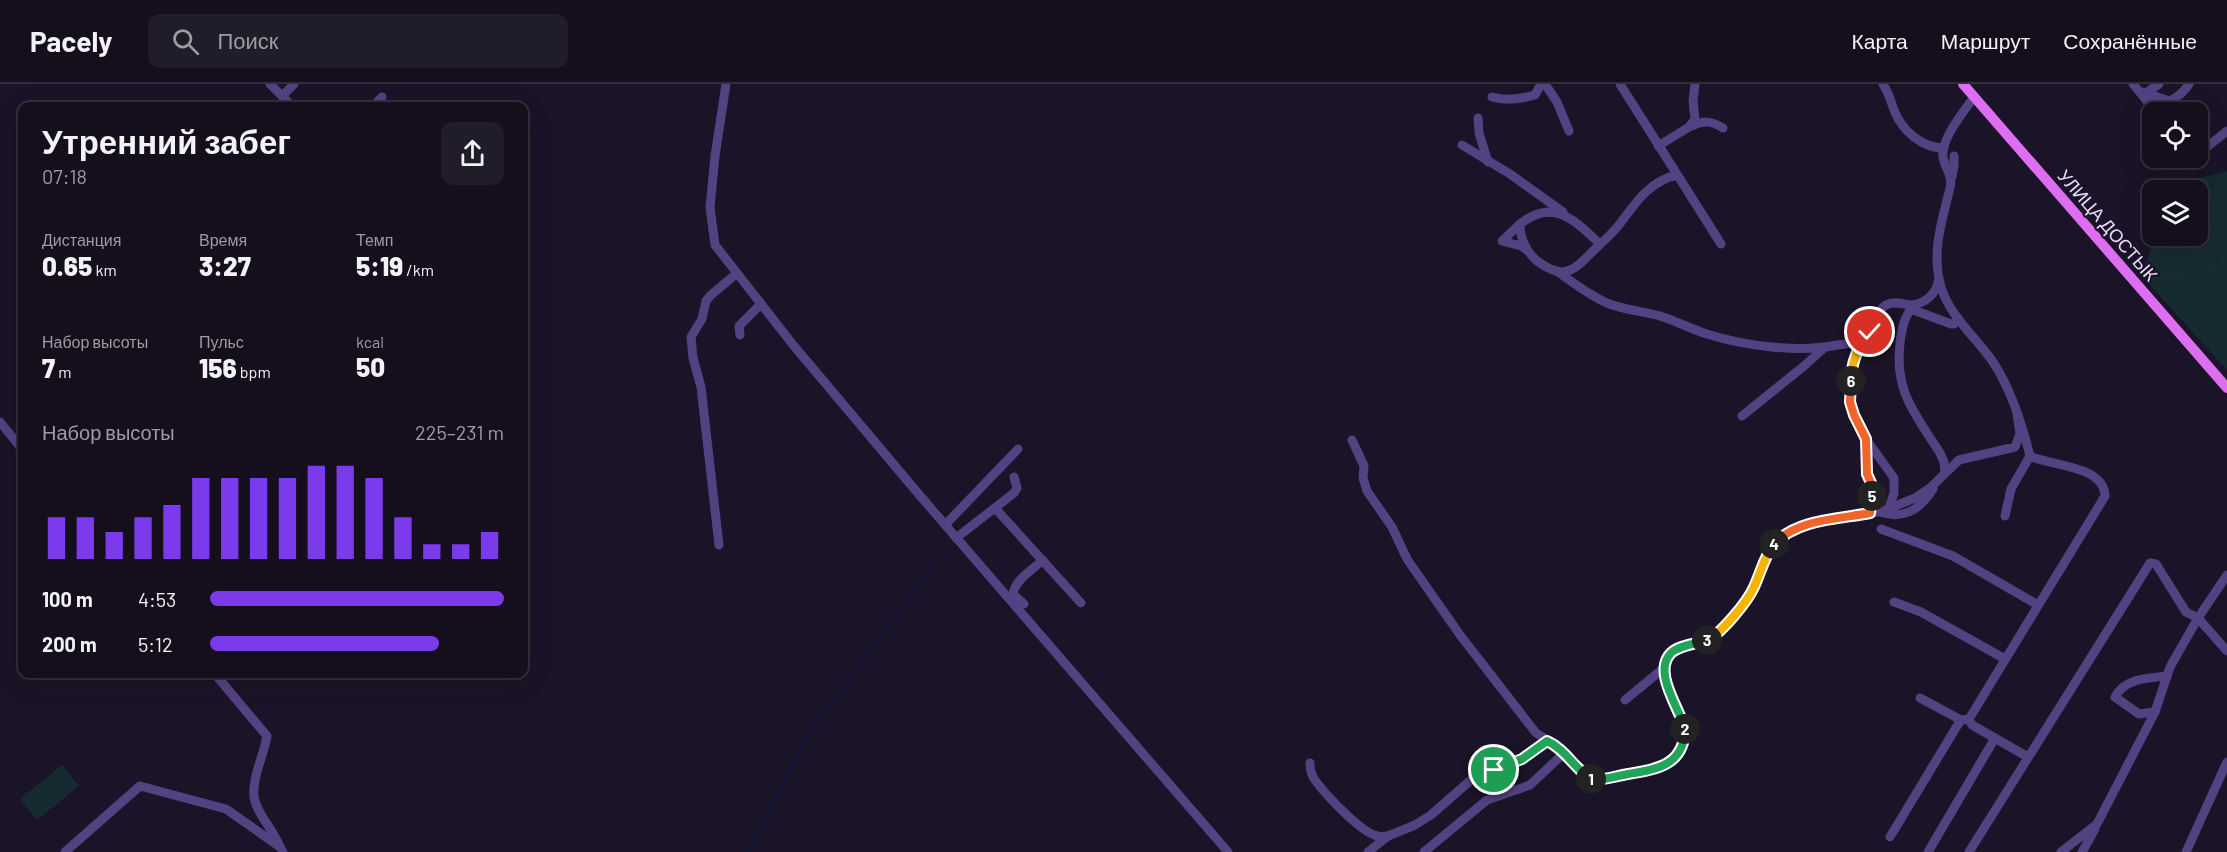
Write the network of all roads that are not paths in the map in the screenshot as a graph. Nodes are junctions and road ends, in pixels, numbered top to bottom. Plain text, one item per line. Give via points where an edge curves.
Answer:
1 (270, 84) edge
2 (294, 84) edge
3 (726, 84) edge
4 (1540, 84) edge
5 (1620, 84) edge
6 (1695, 84) edge
7 (1883, 84) edge
8 (1963, 84) edge
9 (2159, 84) edge
10 (2189, 84) edge
11 (1547, 87) edge
12 (2139, 90) edge
13 (1535, 94) junction
14 (282, 96) junction
15 (382, 97) dead end
16 (1492, 97) dead end
17 (1974, 97) junction
18 (2170, 101) junction
19 (288, 102) edge
20 (377, 102) edge
21 (2167, 102) edge
22 (1478, 118) dead end
23 (1692, 123) junction
24 (1723, 128) dead end
25 (1569, 131) dead end
26 (2227, 131) edge
27 (1462, 145) dead end
28 (1658, 146) junction
29 (2208, 146) edge
30 (1944, 148) junction
31 (1954, 156) dead end
32 (1488, 162) junction
33 (1677, 175) junction
34 (1951, 179) junction
35 (1565, 214) junction
36 (1520, 224) junction
37 (1600, 244) junction
38 (1721, 244) dead end
39 (1527, 250) junction
40 (1557, 271) junction
41 (736, 274) junction
42 (1939, 278) junction
43 (761, 304) junction
44 (1912, 307) junction
45 (1958, 318) junction
46 (740, 335) dead end
47 (1864, 339) junction
48 (1824, 348) junction
49 (2227, 388) edge
50 (1742, 416) dead end
51 (0, 422) edge
52 (1866, 439) junction
53 (1353, 440) dead end
54 (2024, 442) junction
55 (18, 444) edge
56 (1017, 449) dead end
57 (2030, 456) junction
58 (1942, 476) junction
59 (1014, 477) dead end
60 (995, 508) junction
61 (1889, 508) junction
62 (1875, 512) junction
63 (2005, 516) dead end
64 (945, 525) junction
65 (1881, 529) dead end
66 (956, 538) junction
67 (719, 544) dead end
68 (1043, 560) junction
69 (2227, 575) edge
70 (1012, 598) junction
71 (1894, 602) dead end
72 (1081, 603) dead end
73 (1024, 604) dead end
74 (2038, 605) junction
75 (2198, 618) junction
76 (2227, 651) edge
77 (2005, 659) junction
78 (1665, 667) junction
79 (2168, 676) junction
80 (218, 678) edge
81 (1920, 698) dead end
82 (1625, 700) dead end
83 (2154, 712) junction
84 (1965, 719) junction
85 (1995, 738) junction
86 (1547, 741) junction
87 (1564, 753) junction
88 (2028, 757) junction
89 (2227, 762) edge
90 (1310, 763) dead end
91 (2097, 824) junction
92 (1388, 836) junction
93 (1890, 837) dead end
94 (282, 850) edge
95 (65, 852) edge
96 (1228, 852) edge
97 (1368, 852) edge
98 (1424, 852) edge
99 (1928, 852) edge
100 (1970, 852) edge
101 (2061, 852) edge
102 (2082, 852) edge
103 (2186, 852) edge

1 - 14 street
2 - 14 street
3 - 41 street via 710,207 715,245
4 - 13 street
5 - 28 street
6 - 23 street
7 - 30 street via 1892,96 1894,110 1911,134 1922,144
8 - 17 main road, УЛИЦА ДОСТЫК
9 - 12 street
10 - 18 street
11 - 13 street
11 - 25 street
12 - 18 street
13 - 16 street via 1514,99
14 - 19 street
15 - 20 street
17 - 30 street
17 - 49 main road, УЛИЦА ДОСТЫК
18 - 21 street
22 - 32 street
23 - 24 street via 1709,121
23 - 28 street
26 - 29 street
27 - 32 street
28 - 33 street
30 - 34 street
31 - 34 street
32 - 35 street
33 - 37 street via 1642,194
33 - 38 street
34 - 42 street via 1938,234
35 - 36 street via 1544,214
35 - 37 street
36 - 39 street
36 - 39 street via 1502,241
37 - 40 street via 1576,267
39 - 40 street
40 - 48 street via 1606,303 1663,317 1708,334 1788,349
41 - 43 street
41 - 67 street via 706,301 702,319 691,337 710,448
42 - 44 street via 1935,293
42 - 45 street via 1948,304
43 - 46 street via 741,322
43 - 64 street
44 - 45 street via 1951,324
44 - 47 street via 1896,303 1886,306
44 - 58 street via 1903,321 1900,382 1940,453 1944,462
45 - 54 street via 1996,367 2017,413
47 - 48 street
47 - 52 street via 1853,360 1850,402
48 - 50 street
51 - 55 street
52 - 61 street via 1894,478
52 - 62 street via 1867,474
53 - 86 street via 1364,466 1367,491 1392,527 1407,559 1460,635 1536,733
54 - 57 street
54 - 58 street via 1959,460
56 - 64 street
57 - 63 street via 2011,489
57 - 74 street via 2094,477 2105,492
58 - 61 street via 1915,498
58 - 62 street via 1912,511 1902,516
59 - 60 street via 1017,488
60 - 66 street
60 - 68 street
61 - 62 street
62 - 78 street via 1807,524 1776,541 1753,590 1718,633 1671,653
64 - 66 street
65 - 74 street via 1953,556
66 - 70 street
68 - 70 street via 1022,578
68 - 72 street
69 - 75 street
70 - 73 street
70 - 96 street
71 - 77 street via 1921,612
74 - 77 street
75 - 76 street
75 - 79 street
75 - 88 street via 2186,612 2156,564 2150,563
77 - 84 street
78 - 82 street
78 - 87 street via 1668,690 1685,729 1675,758 1644,772 1592,780
79 - 83 street
79 - 83 street via 2138,679 2115,698 2139,714
80 - 94 street via 267,736 254,797
81 - 84 street
83 - 91 street
84 - 85 street
84 - 93 street
85 - 88 street
85 - 99 street
86 - 87 street
86 - 92 street via 1522,759 1472,779 1431,815
87 - 98 street via 1530,785 1487,800
88 - 100 street
89 - 103 street
90 - 92 street via 1314,780 1340,808 1363,829
91 - 101 street
91 - 102 street
92 - 97 street
94 - 95 street via 226,809 140,786

